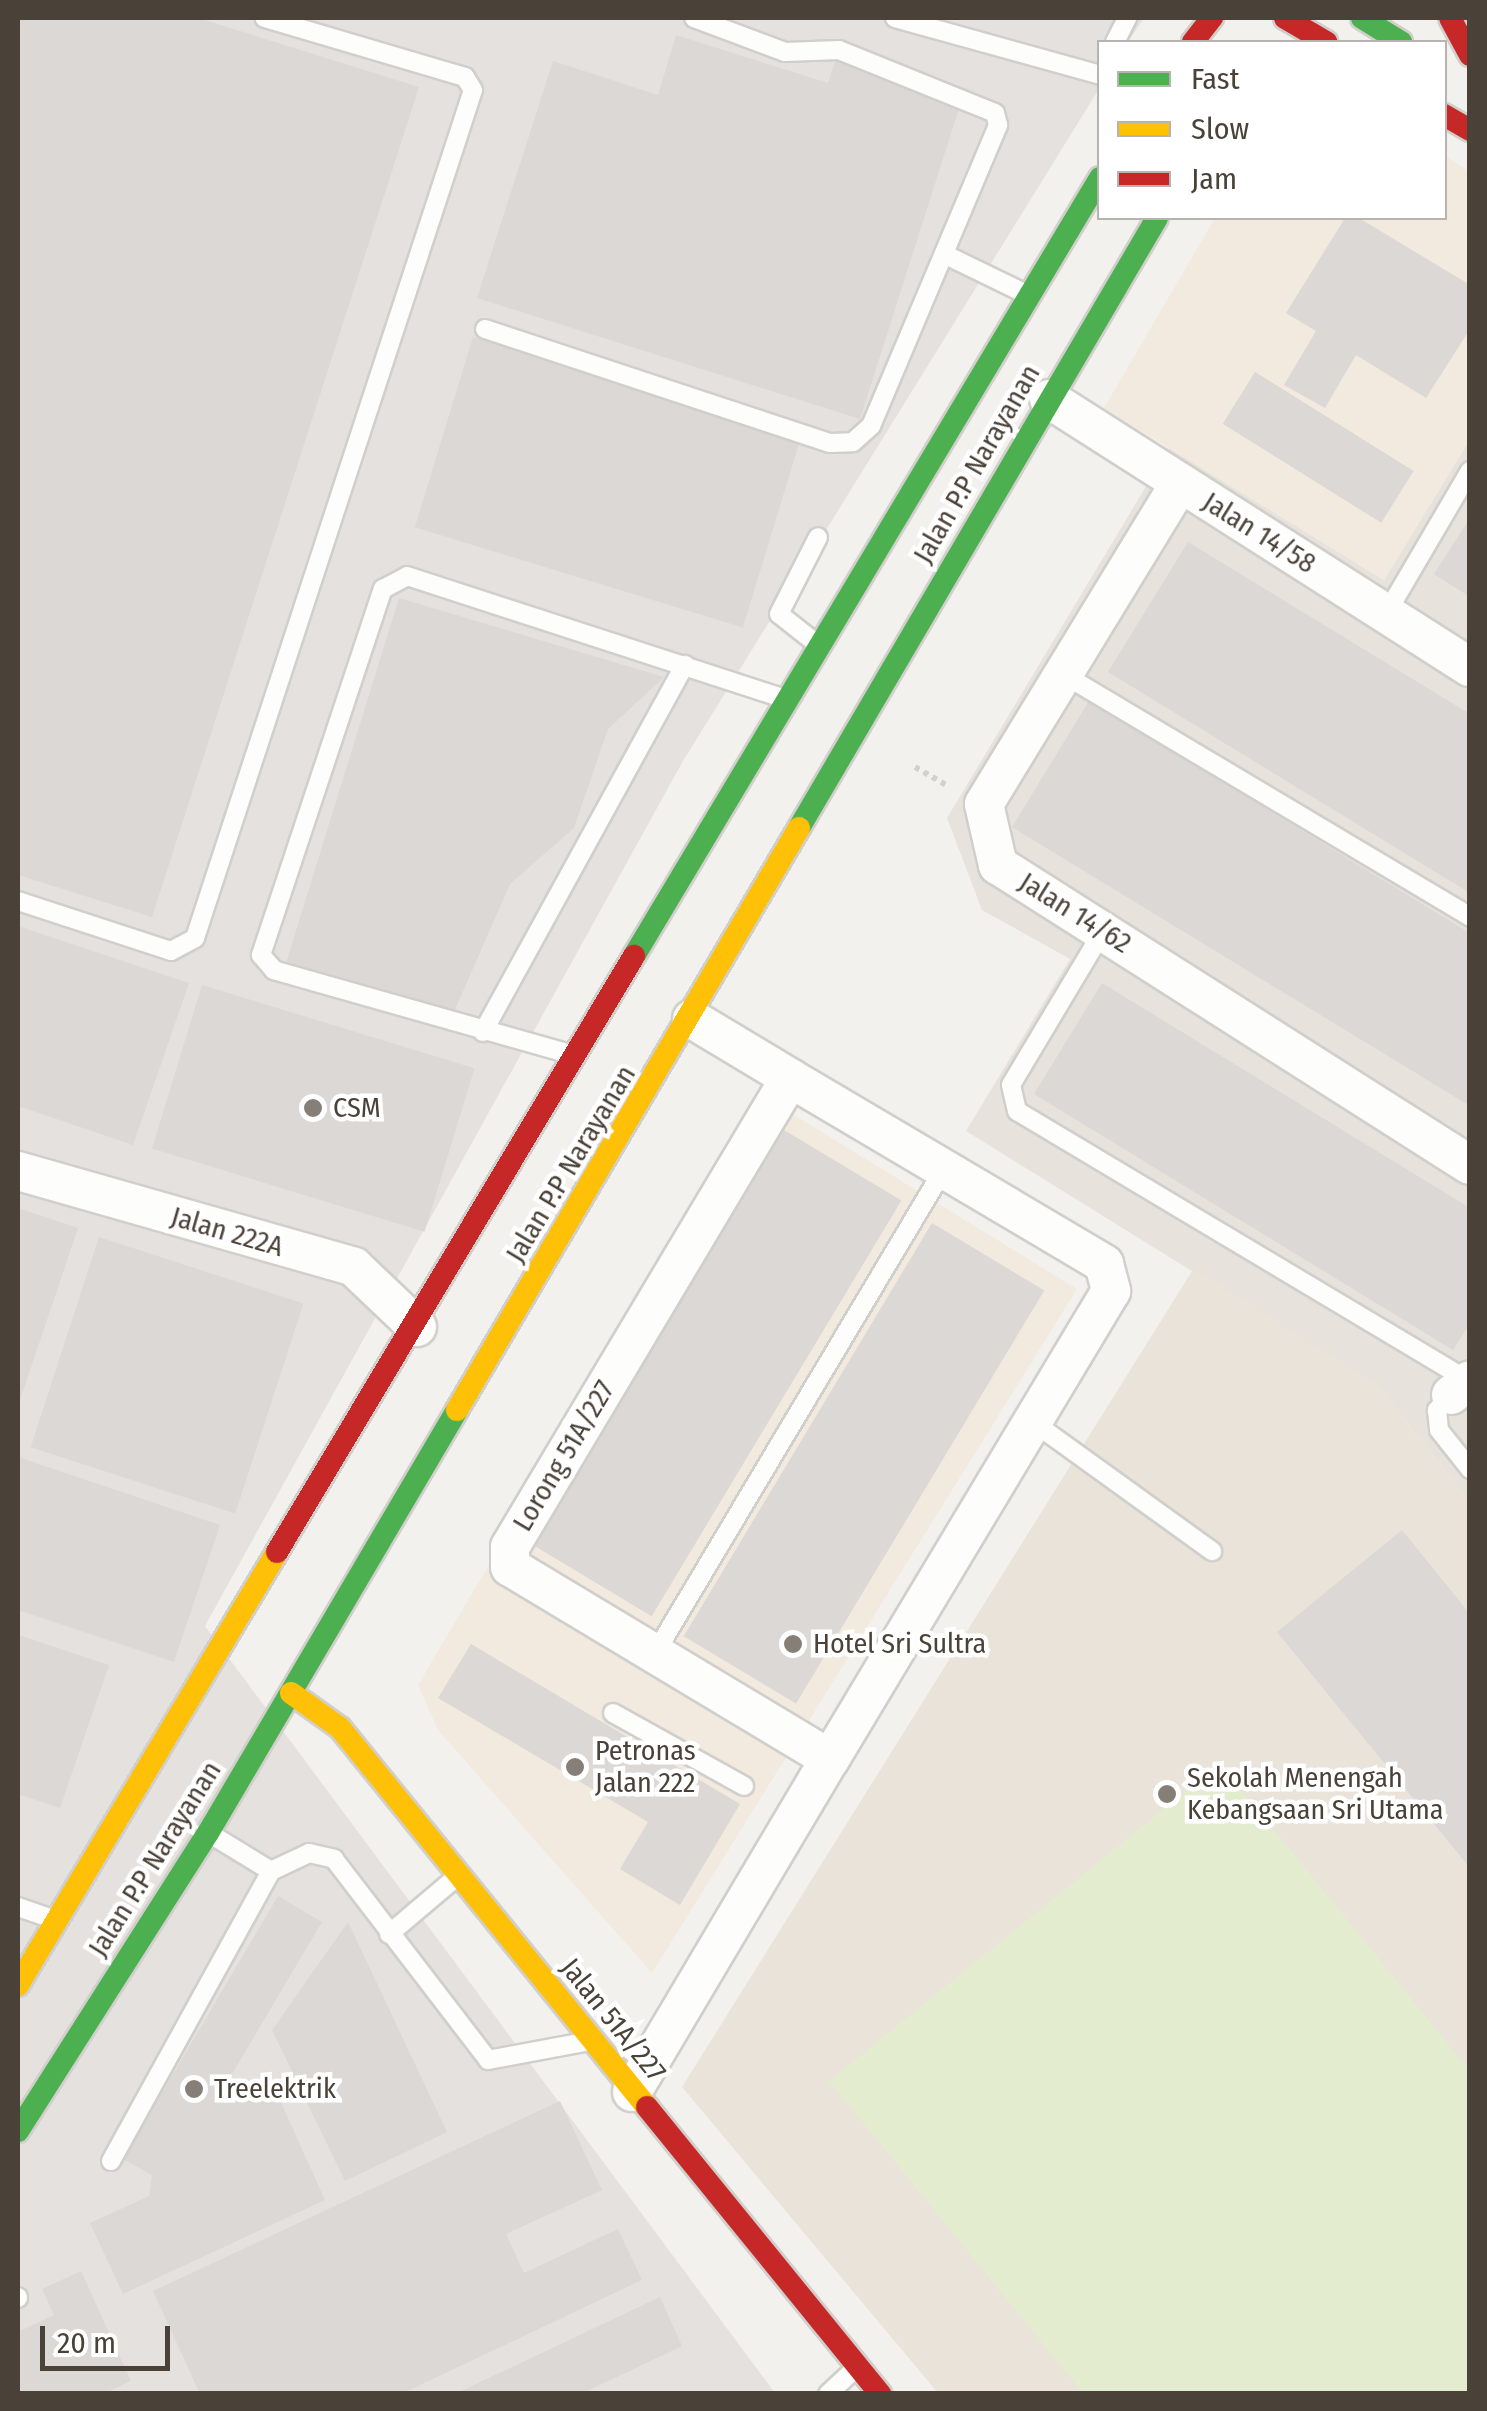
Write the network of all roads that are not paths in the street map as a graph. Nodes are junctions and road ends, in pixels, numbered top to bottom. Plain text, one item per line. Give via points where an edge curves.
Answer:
1 (265, 18) edge
2 (694, 18) edge
3 (895, 18) edge
4 (1128, 18) edge
5 (1194, 18) edge
6 (1212, 18) edge
7 (1283, 18) edge
8 (1362, 18) edge
9 (1450, 18) edge
10 (1116, 40) edge
11 (1180, 40) edge
12 (1194, 40) edge
13 (1267, 40) edge
14 (1322, 40) edge
15 (1398, 40) edge
16 (1470, 56) edge
17 (1097, 74) edge
18 (1447, 117) edge
19 (1470, 134) edge
20 (1097, 183) edge
21 (1157, 220) edge
22 (946, 255) junction
23 (1031, 296) junction
24 (485, 328) dead end
25 (1049, 400) junction
26 (1470, 471) edge
27 (1180, 483) junction
28 (818, 537) dead end
29 (1386, 614) junction
30 (822, 647) junction
31 (685, 664) junction
32 (1470, 667) edge
33 (1063, 674) junction
34 (790, 702) junction
35 (18, 901) edge
36 (1470, 918) edge
37 (1103, 930) junction
38 (692, 1019) junction
39 (482, 1032) junction
40 (578, 1056) junction
41 (790, 1078) junction
42 (1464, 1151) edge
43 (944, 1169) junction
44 (18, 1171) edge
45 (417, 1327) junction
46 (1463, 1385) edge
47 (1032, 1422) junction
48 (1470, 1469) edge
49 (1212, 1551) dead end
50 (654, 1655) junction
51 (291, 1694) junction
52 (614, 1713) dead end
53 (830, 1760) junction
54 (744, 1786) dead end
55 (208, 1833) junction
56 (271, 1872) junction
57 (459, 1876) junction
58 (18, 1907) edge
59 (57, 1920) junction
60 (390, 1934) junction
61 (18, 1985) edge
62 (592, 2041) junction
63 (632, 2092) junction
64 (18, 2131) edge
65 (111, 2161) dead end
66 (858, 2367) junction
67 (828, 2394) edge
68 (880, 2394) edge

1 - 35 lane via 465,77 473,90 195,938 170,951
2 - 22 lane via 785,52 839,50 986,104 998,125
3 - 17 lane
4 - 10 lane
5 - 11 main road
6 - 12 main road
7 - 13 main road
7 - 14 main road
8 - 15 main road
9 - 16 main road
18 - 19 main road
20 - 23 main road, Jalan P.P Narayanan
21 - 25 main road, Jalan P.P Narayanan
22 - 23 lane
22 - 24 lane via 872,426 852,442 830,444
23 - 30 main road, Jalan P.P Narayanan
25 - 27 street, Jalan 14/58
25 - 38 main road, Jalan P.P Narayanan
26 - 29 lane
27 - 29 street, Jalan 14/58
27 - 33 street, Jalan 14/62
28 - 30 lane via 779,614
29 - 32 street, Jalan 14/58
30 - 34 main road, Jalan P.P Narayanan
31 - 34 lane
31 - 39 lane
31 - 39 lane via 407,576 383,588 261,955 274,970
33 - 36 lane
33 - 37 street, Jalan 14/62 via 984,804 998,864
34 - 40 main road, Jalan P.P Narayanan
37 - 42 street, Jalan 14/62
37 - 46 lane via 1011,1085 1018,1111
38 - 41 street
38 - 51 main road, Jalan P.P Narayanan
39 - 40 lane
40 - 45 main road, Jalan P.P Narayanan
41 - 43 street
41 - 50 street, Lorong 51A/227 via 510,1547 510,1567
43 - 47 street via 1104,1264 1112,1290
43 - 50 lane
44 - 45 street, Jalan 222A via 354,1266
45 - 59 main road, Jalan P.P Narayanan
46 - 48 lane via 1437,1410 1440,1430
47 - 49 lane
47 - 53 street
50 - 53 street, Lorong 51A/227
51 - 55 main road, Jalan P.P Narayanan
51 - 57 main road, Jalan 51A/227 via 340,1728
52 - 54 lane
53 - 63 street
55 - 56 lane
55 - 64 main road, Jalan P.P Narayanan
56 - 60 lane via 310,1853 334,1859
56 - 65 lane
57 - 60 lane
57 - 62 main road, Jalan 51A/227
58 - 59 lane
59 - 61 main road, Jalan P.P Narayanan
60 - 62 lane via 488,2060
62 - 63 main road, Jalan 51A/227
63 - 66 main road, Jalan 51A/227
66 - 67 lane
66 - 68 main road, Jalan 51A/227

